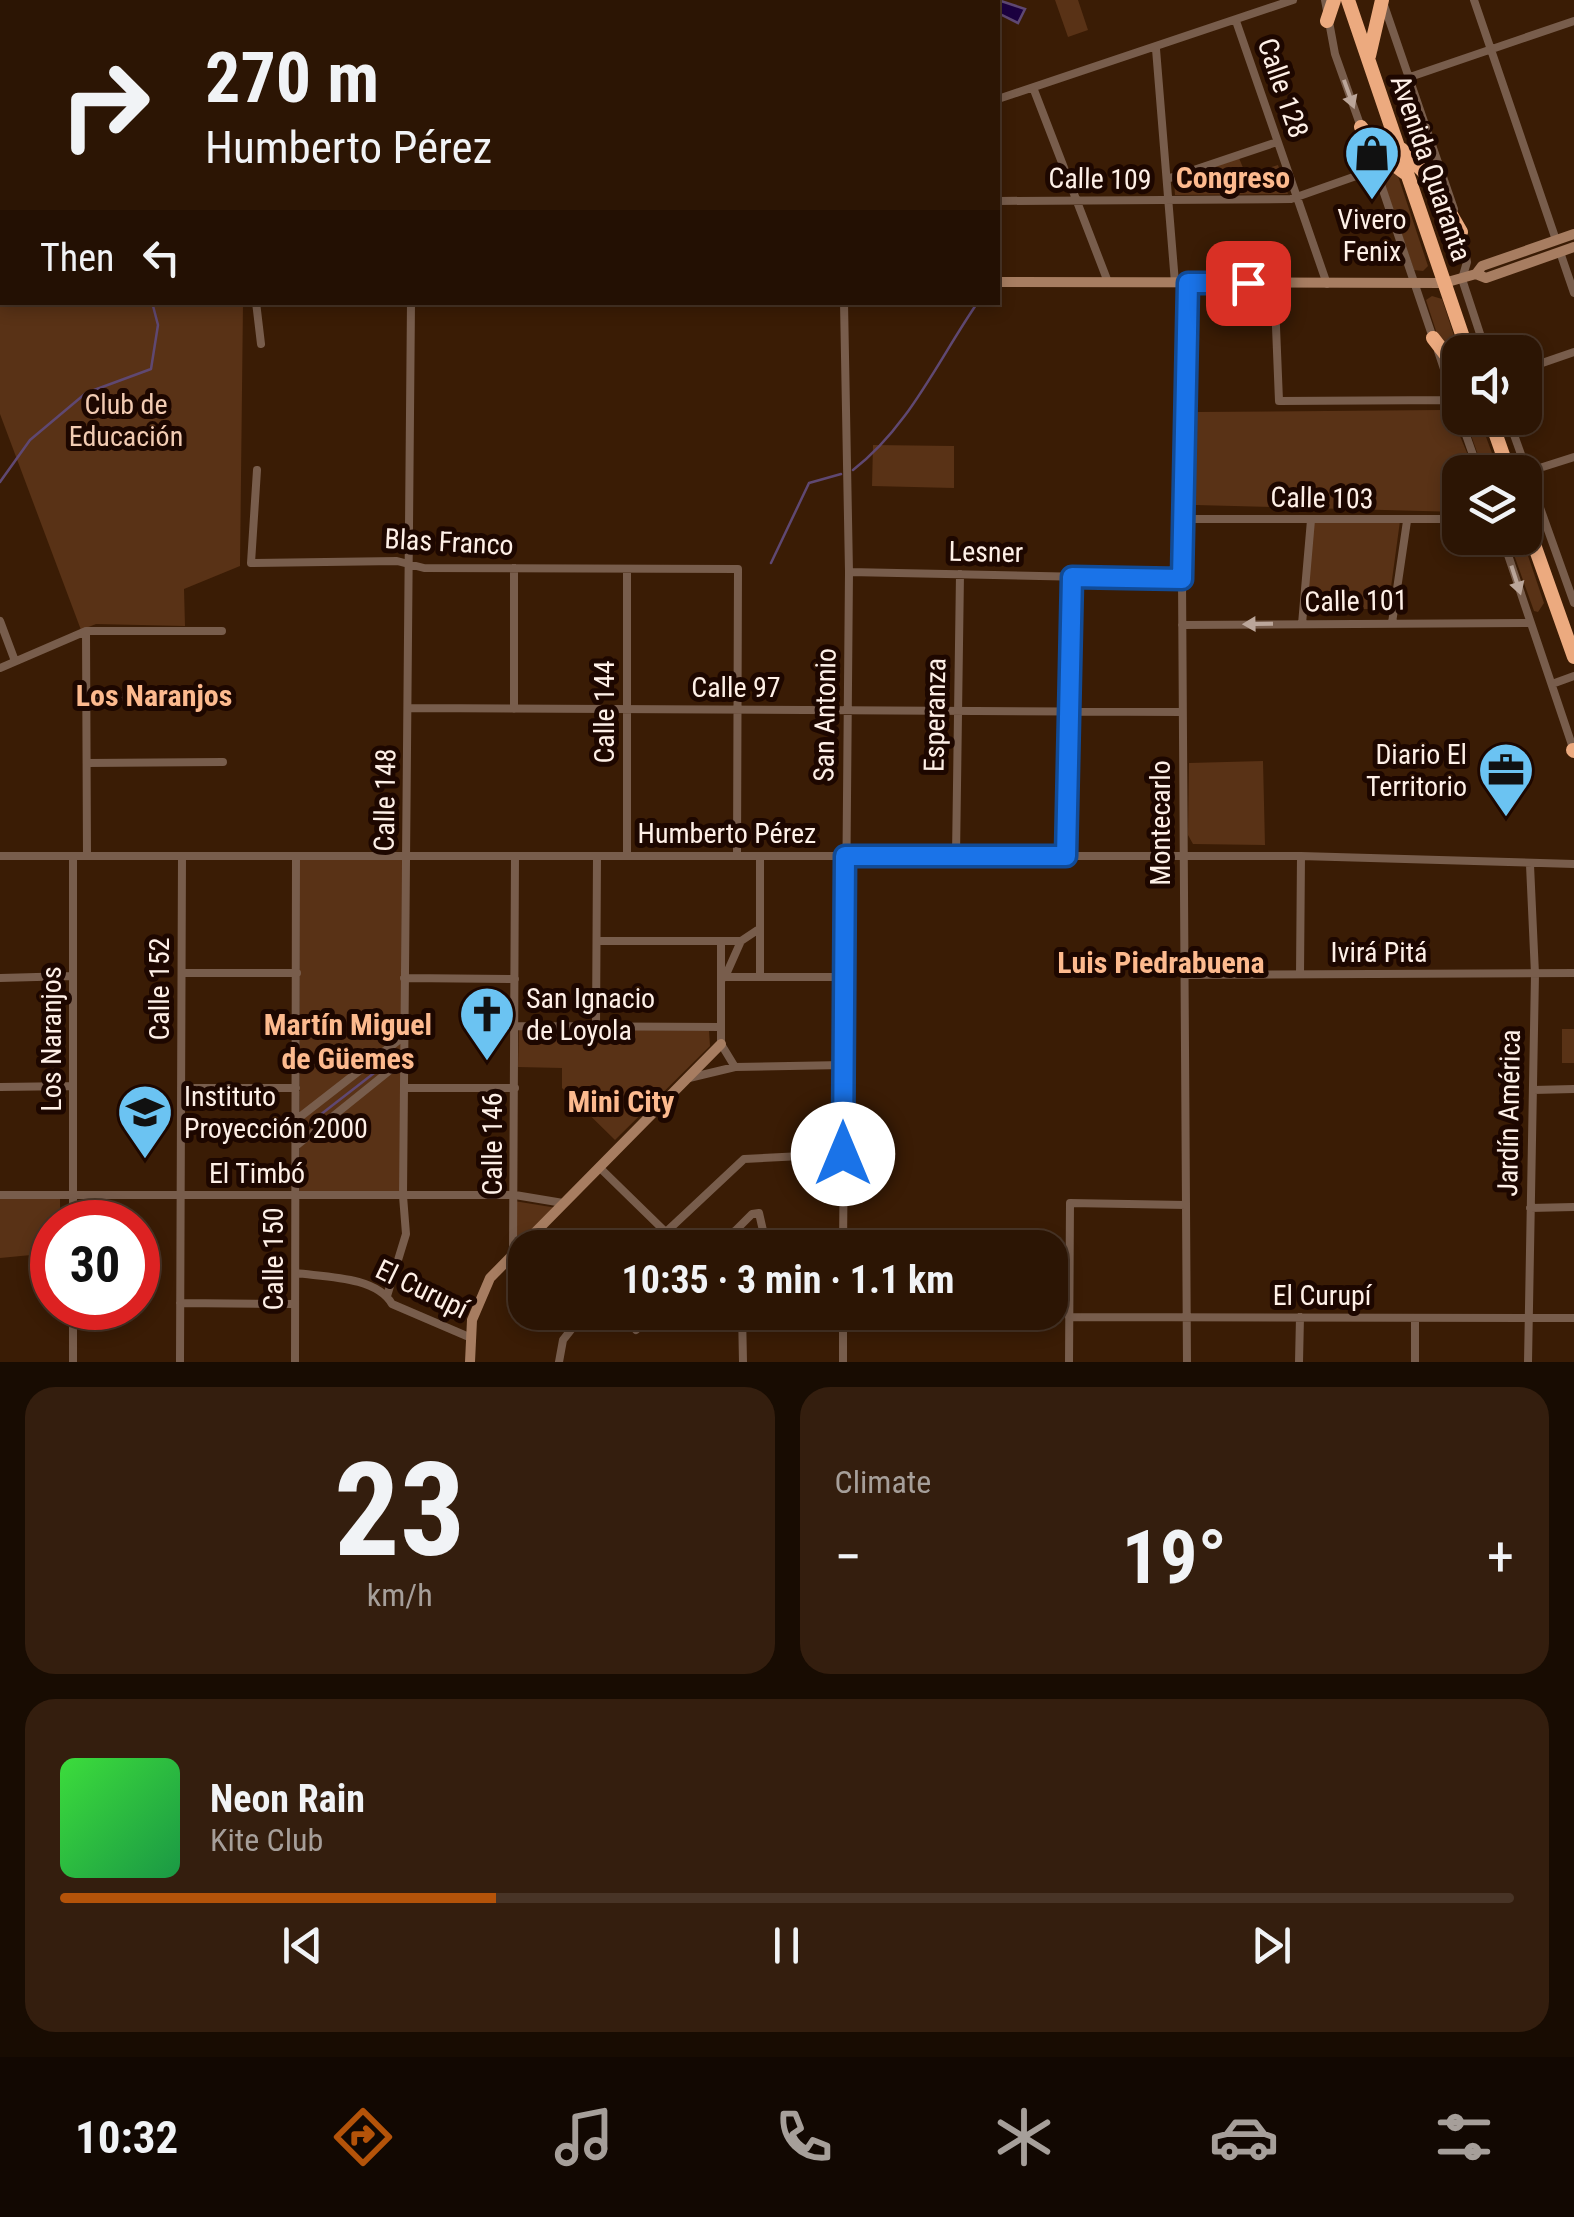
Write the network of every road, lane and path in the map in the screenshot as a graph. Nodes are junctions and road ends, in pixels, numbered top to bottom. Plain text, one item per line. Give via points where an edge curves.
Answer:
1 (1294, 0) edge
2 (1325, 0) edge
3 (1334, 0) edge
4 (1348, 0) edge
5 (1382, 0) edge
6 (1474, 0) edge
7 (1236, 21) junction
8 (1327, 21) junction
9 (1574, 21) edge
10 (1156, 49) junction
11 (1490, 50) junction
12 (1369, 62) junction
13 (1410, 77) junction
14 (1034, 90) junction
15 (1000, 98) edge
16 (1361, 127) junction
17 (1278, 142) junction
18 (1397, 146) junction
19 (1376, 169) junction
20 (1408, 176) junction
21 (1166, 178) junction
22 (1297, 198) junction
23 (1076, 200) junction
24 (1000, 201) edge
25 (1169, 203) junction
26 (1462, 232) junction
27 (1574, 234) edge
28 (1558, 246) junction
29 (1574, 247) edge
30 (1462, 279) junction
31 (1000, 282) edge
32 (1108, 282) junction
33 (1182, 283) junction
34 (1414, 283) junction
35 (1444, 283) junction
36 (1326, 284) junction
37 (1574, 293) edge
38 (1275, 302) dead end
39 (256, 305) edge
40 (411, 305) edge
41 (844, 305) edge
42 (1462, 335) edge
43 (1480, 335) edge
44 (1433, 338) junction
45 (261, 344) dead end
46 (1442, 350) edge
47 (1574, 352) edge
48 (1542, 363) edge
49 (1442, 365) edge
50 (1442, 400) edge
51 (1496, 435) edge
52 (1514, 435) edge
53 (1519, 448) junction
54 (1502, 454) joint
55 (1521, 455) edge
56 (1574, 457) edge
57 (1542, 467) edge
58 (256, 470) dead end
59 (1542, 513) edge
60 (1183, 519) junction
61 (1311, 520) junction
62 (1442, 520) edge
63 (1406, 521) junction
64 (1509, 555) edge
65 (1538, 555) edge
66 (1574, 563) edge
67 (410, 565) junction
68 (1562, 567) junction
69 (514, 568) junction
70 (627, 569) junction
71 (849, 572) junction
72 (960, 574) junction
73 (1072, 577) junction
74 (1182, 579) junction
75 (1574, 603) edge
76 (0, 622) edge
77 (1392, 623) junction
78 (1530, 623) junction
79 (1302, 624) junction
80 (1182, 625) junction
81 (222, 631) dead end
82 (86, 632) junction
83 (1574, 658) edge
84 (16, 661) junction
85 (0, 668) edge
86 (1574, 676) edge
87 (1552, 684) junction
88 (86, 697) junction
89 (222, 697) dead end
90 (410, 708) junction
91 (514, 709) junction
92 (627, 709) junction
93 (738, 710) junction
94 (848, 710) junction
95 (958, 711) junction
96 (1070, 712) junction
97 (1182, 712) junction
98 (1574, 751) edge
99 (86, 762) junction
100 (223, 762) dead end
101 (0, 856) edge
102 (74, 856) junction
103 (87, 856) junction
104 (182, 856) junction
105 (296, 856) junction
106 (406, 856) junction
107 (515, 856) junction
108 (597, 856) junction
109 (627, 856) junction
110 (738, 856) junction
111 (760, 856) junction
112 (845, 856) junction
113 (956, 856) junction
114 (1066, 856) junction
115 (1183, 856) junction
116 (1301, 856) junction
117 (1530, 864) junction
118 (1574, 864) edge
119 (759, 929) junction
120 (598, 941) junction
121 (721, 941) junction
122 (741, 941) junction
123 (182, 973) junction
124 (296, 973) junction
125 (1574, 973) edge
126 (1184, 974) junction
127 (1300, 974) junction
128 (1534, 974) junction
129 (73, 976) junction
130 (725, 977) junction
131 (760, 977) junction
132 (844, 977) junction
133 (0, 978) edge
134 (404, 978) junction
135 (515, 979) junction
136 (721, 988) junction
137 (515, 1026) junction
138 (596, 1026) junction
139 (721, 1027) junction
140 (404, 1036) junction
141 (721, 1044) junction
142 (404, 1059) junction
143 (844, 1065) junction
144 (735, 1068) junction
145 (686, 1079) junction
146 (74, 1086) junction
147 (0, 1088) edge
148 (181, 1088) junction
149 (296, 1088) junction
150 (404, 1088) junction
151 (515, 1088) junction
152 (1574, 1089) edge
153 (1533, 1090) junction
154 (296, 1120) junction
155 (296, 1146) junction
156 (843, 1154) junction
157 (599, 1167) junction
158 (0, 1194) edge
159 (73, 1194) junction
160 (181, 1195) junction
161 (296, 1195) junction
162 (515, 1195) junction
163 (402, 1196) junction
164 (73, 1200) edge
165 (562, 1203) junction
166 (1186, 1205) junction
167 (1574, 1207) edge
168 (1530, 1208) junction
169 (514, 1230) edge
170 (536, 1230) edge
171 (663, 1230) edge
172 (667, 1230) edge
173 (843, 1230) edge
174 (508, 1259) edge
175 (296, 1273) junction
176 (387, 1296) junction
177 (180, 1303) junction
178 (295, 1304) junction
179 (1069, 1317) junction
180 (1186, 1317) junction
181 (1300, 1318) junction
182 (1415, 1318) junction
183 (1528, 1318) junction
184 (1574, 1318) edge
185 (73, 1330) edge
186 (571, 1330) edge
187 (742, 1330) edge
188 (843, 1330) edge
189 (469, 1337) junction
190 (73, 1362) edge
191 (180, 1362) edge
192 (295, 1362) edge
193 (470, 1362) edge
194 (560, 1362) edge
195 (743, 1362) edge
196 (842, 1362) edge
197 (1069, 1362) edge
198 (1187, 1362) edge
199 (1299, 1362) edge
200 (1415, 1362) edge
201 (1528, 1362) edge

1 - 7 street
2 - 8 street
3 - 8 highway
4 - 12 highway, Avenida Quaranta
5 - 12 highway
5 - 13 street
6 - 11 street
7 - 10 street
7 - 17 street, Calle 128
8 -> 16 street
9 - 11 street
10 - 14 street
10 - 21 street, Montecarlo
11 - 13 street
11 - 28 street
12 - 18 highway, Avenida Quaranta
13 - 26 street
14 - 15 street
14 - 23 street
16 - 19 street
16 - 20 highway
17 - 21 street
17 - 22 street, Calle 128
18 - 20 highway, Avenida Quaranta
18 - 26 highway via 1430,178
19 - 22 street, Calle 109
19 - 34 street
20 - 35 highway, Avenida Quaranta
21 - 25 street, Montecarlo
22 - 25 street, Calle 109
22 - 36 street, Calle 128
23 - 24 street, Calle 109
23 - 25 street, Calle 109
23 - 32 street
25 - 33 street, Montecarlo
26 - 30 street
27 - 28 main road
28 - 29 main road
28 - 30 main road via 1482,266
28 - 37 street
30 - 35 main road
30 - 43 street
31 - 32 main road
32 - 33 main road
33 - 36 main road
33 - 60 street, Montecarlo
34 - 35 main road
34 - 36 main road
34 - 44 street
35 - 42 highway, Avenida Quaranta
38 - 50 street via 1279,401
39 - 45 street
40 - 67 street, Calle 148
41 - 71 street, San Antonio
44 - 46 highway
44 - 49 street
47 - 48 street
51 - 54 highway
52 - 53 street
53 - 54 highway
53 - 55 street
56 - 57 street
58 - 67 street, Blas Franco via 251,563
59 - 68 street
60 - 61 street, Calle 103
60 - 74 street, Montecarlo
61 - 63 street, Calle 103
61 - 79 street
62 - 63 street, Calle 103
63 - 77 street
64 -> 78 street
65 - 83 highway
66 - 68 street
67 - 69 street, Blas Franco
67 - 90 street, Calle 148
68 - 75 street
69 - 70 street, Blas Franco
69 - 91 street
70 - 92 street, Calle 144
70 - 93 street, Blas Franco via 738,570
71 - 72 street, Lesner
71 - 94 street, San Antonio
72 - 73 street, Lesner
72 - 95 street, Esperanza
73 - 74 street, Lesner
73 - 96 street
74 - 80 street, Montecarlo
76 - 84 street
77 - 78 street, Calle 101
77 - 79 street, Calle 101
78 - 87 street
79 -> 80 street, Calle 101
80 - 97 street, Montecarlo
81 - 82 street
82 - 84 street
82 - 88 street
84 - 85 street
86 - 87 street
87 - 98 street
88 - 89 street
88 - 99 street
90 - 91 street, Calle 97
90 - 106 street, Calle 148
91 - 92 street, Calle 97
92 - 93 street, Calle 97
92 - 109 street, Calle 144
93 - 94 street, Calle 97
93 - 110 street
94 - 95 street, Calle 97
94 - 112 street, San Antonio
95 - 96 street, Calle 97
95 - 113 street, Esperanza
96 - 97 street, Calle 97
96 - 114 street
97 - 115 street, Montecarlo
99 - 100 street
99 - 103 street
101 - 102 street, Humberto Pérez
102 - 103 street, Humberto Pérez
102 - 129 street, Los Naranjos
103 - 104 street, Humberto Pérez
104 - 105 street, Humberto Pérez
104 - 123 street, Calle 152
105 - 106 street, Humberto Pérez
105 - 124 street, Calle 150
106 - 107 street, Humberto Pérez
106 - 134 street, Calle 148
107 - 108 street, Humberto Pérez
107 - 135 street, Calle 146
108 - 109 street, Humberto Pérez
108 - 120 street
109 - 110 street, Humberto Pérez
110 - 111 street, Humberto Pérez
111 - 112 street, Humberto Pérez
111 - 119 street
112 - 113 street, Humberto Pérez
112 - 132 street, San Antonio
113 - 114 street, Humberto Pérez
114 - 115 street, Humberto Pérez
115 - 116 street, Humberto Pérez
115 - 126 street, Montecarlo
116 - 117 street, Humberto Pérez
116 - 127 street
117 - 118 street, Humberto Pérez
117 - 128 street, Jardín América
119 - 122 street
119 - 131 street
120 - 121 street
120 - 138 street
121 - 122 street
121 - 136 street
122 - 130 street
123 - 124 street
123 - 148 street, Calle 152
124 - 149 street, Calle 150
125 - 128 street, Ivirá Pitá
126 - 127 street, Ivirá Pitá
126 - 166 street, Montecarlo
127 - 128 street, Ivirá Pitá
128 - 153 street, Jardín América
129 - 133 street
129 - 146 street, Los Naranjos
130 - 131 street
130 - 136 street
131 - 132 street
132 - 143 street, San Antonio
134 - 135 street
134 - 140 street, Calle 148
135 - 137 street, Calle 146
136 - 139 street
137 - 138 street
137 - 151 street, Calle 146
138 - 139 street
139 - 141 street
140 - 142 street, Calle 148
140 - 154 street
141 - 144 street
141 - 145 main road
142 - 150 street, Calle 148
142 - 155 street
143 - 144 street
143 - 156 street, San Antonio
144 - 145 street
145 - 157 main road
146 - 147 street
146 - 159 street, Los Naranjos
148 - 149 street
148 - 160 street, Calle 152
149 - 154 street, Calle 150
150 - 151 street
150 - 163 street, Calle 148
151 - 162 street, Calle 146
152 - 153 street
153 - 168 street, Jardín América
154 - 155 street, Calle 150
155 - 161 street, Calle 150
156 - 172 street via 744,1159
156 - 173 street, San Antonio
157 - 165 main road
157 - 171 street
158 - 159 street, El Timbó
159 - 160 street, El Timbó
159 - 164 street, Los Naranjos
160 - 161 street, El Timbó
160 - 177 street, Calle 152
161 - 163 street, El Timbó
161 - 175 street, Calle 150
162 - 163 street, El Timbó
162 - 165 street, El Timbó
162 - 169 street, Calle 146
163 - 176 street, Calle 148 via 406,1234
165 - 170 main road
166 - 179 street via 1070,1203
166 - 180 street, Montecarlo
167 - 168 street
168 - 183 street, Jardín América
174 - 189 main road via 484,1289
175 - 176 street, El Curupí via 358,1282
175 - 178 street, Calle 150
176 - 189 street, El Curupí
177 - 178 street
177 - 191 street, Calle 152
178 - 192 street, Calle 150
179 - 180 street, El Curupí
179 - 197 street
180 - 181 street, El Curupí
180 - 198 street, Montecarlo
181 - 182 street, El Curupí
181 - 199 street
182 - 183 street, El Curupí
182 - 200 street
183 - 184 street, El Curupí
183 - 201 street, Jardín América
185 - 190 street
186 - 194 street
187 - 195 street
188 - 196 street
189 - 193 main road

